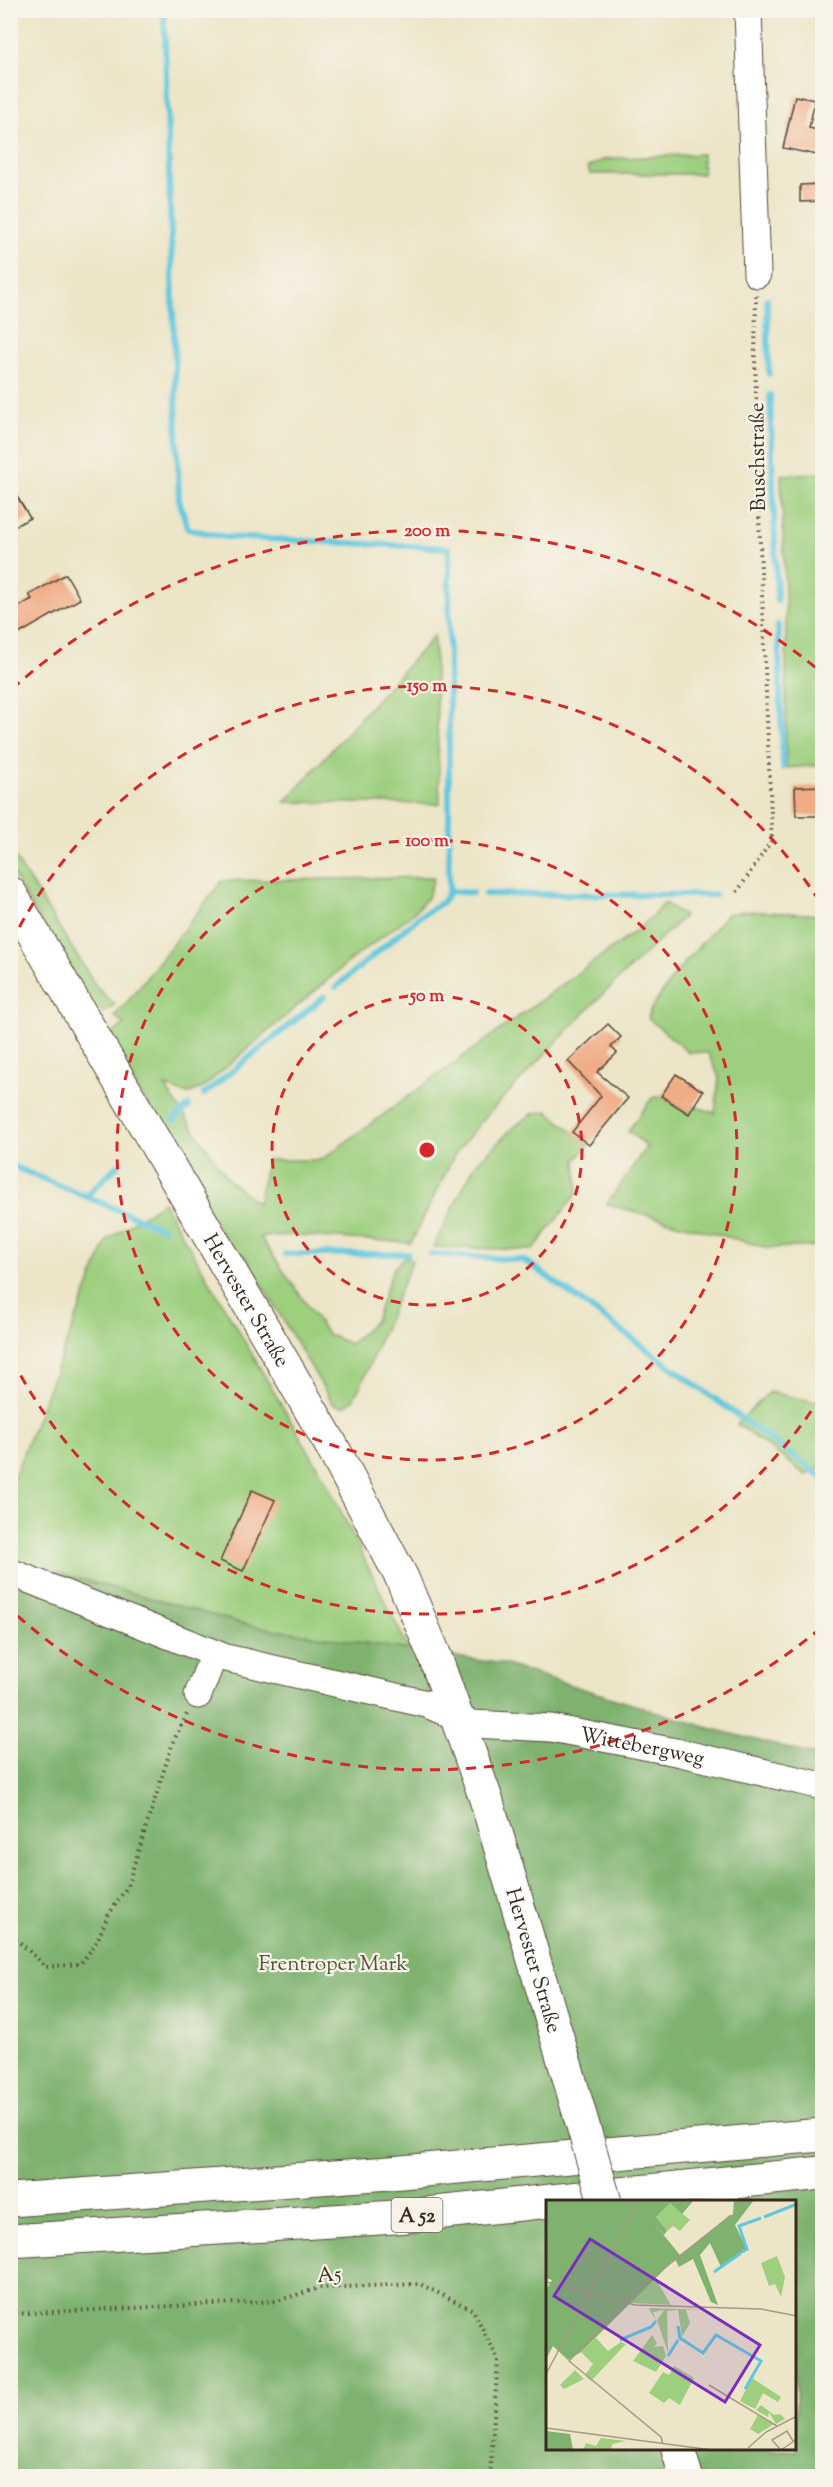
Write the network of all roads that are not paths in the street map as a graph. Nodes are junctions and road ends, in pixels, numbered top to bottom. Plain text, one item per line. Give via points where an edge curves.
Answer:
1 (748, 10) edge
2 (757, 274) road end
3 (10, 893) edge
4 (10, 1572) edge
5 (214, 1654) junction
6 (198, 1695) road end
7 (459, 1719) junction
8 (822, 1786) edge
9 (822, 2135) edge
10 (822, 2173) edge
11 (10, 2200) edge
12 (561, 2200) edge
13 (604, 2200) edge
14 (546, 2202) edge
15 (10, 2241) edge
16 (678, 2451) edge
17 (686, 2476) edge

1 - 2 street
3 - 7 main road, Hervester Straße via 330,1443 402,1578
4 - 5 street
5 - 6 street
5 - 7 street via 427,1704
7 - 8 street, Wittebergweg via 472,1724 551,1728
7 - 13 main road, Hervester Straße, bridge
9 - 11 main road, A 52 via 390,2173
10 - 12 main road, A 52
14 - 15 main road, A 52 via 396,2217
16 - 17 main road

